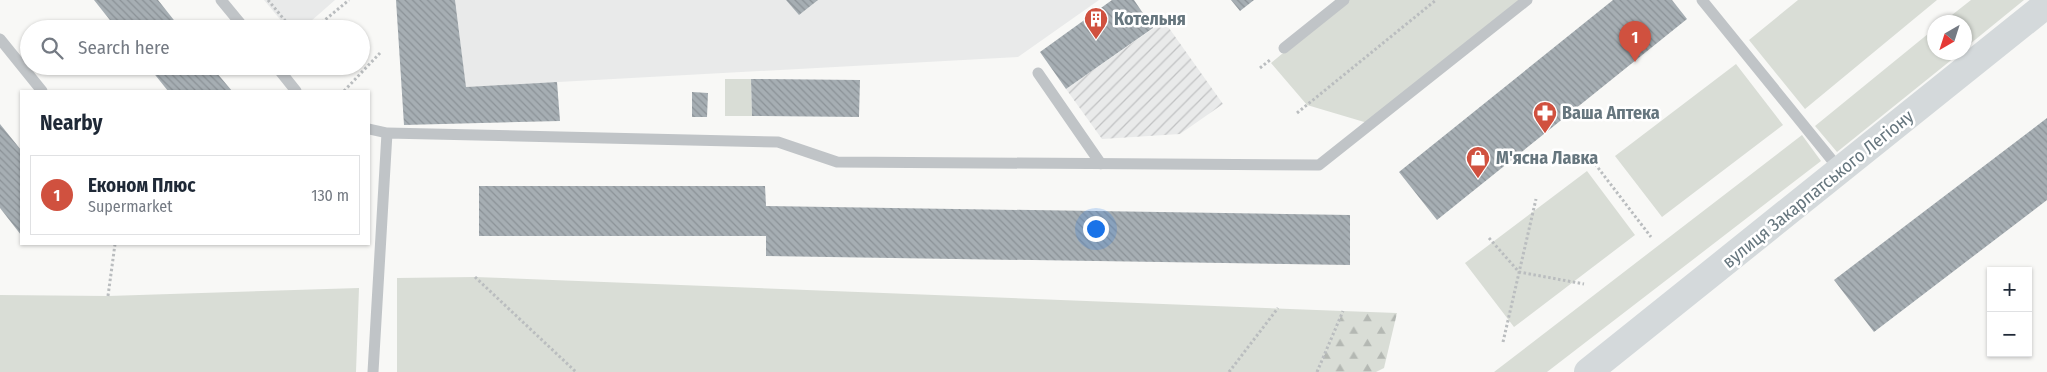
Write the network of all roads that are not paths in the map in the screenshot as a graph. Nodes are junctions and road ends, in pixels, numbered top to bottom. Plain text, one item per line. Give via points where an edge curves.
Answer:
1 (221, 0) edge
2 (1344, 0) edge
3 (1527, 0) edge
4 (1702, 0) edge
5 (2047, 4) edge
6 (238, 20) edge
7 (0, 39) edge
8 (1284, 48) dead end
9 (20, 64) edge
10 (1038, 73) dead end
11 (29, 75) edge
12 (283, 75) edge
13 (41, 90) edge
14 (295, 90) edge
15 (370, 129) edge
16 (387, 133) junction
17 (1102, 164) junction
18 (1841, 171) junction
19 (373, 372) edge
20 (1588, 372) edge

1 - 6 lane
2 - 8 lane
3 - 17 lane via 1318,165
4 - 18 lane
5 - 18 street, вулиця Закарпатського Легіону
7 - 9 lane
10 - 17 lane
11 - 13 lane
12 - 14 lane
15 - 16 lane
16 - 17 lane via 778,142 837,162
16 - 19 lane
18 - 20 street, вулиця Закарпатського Легіону

